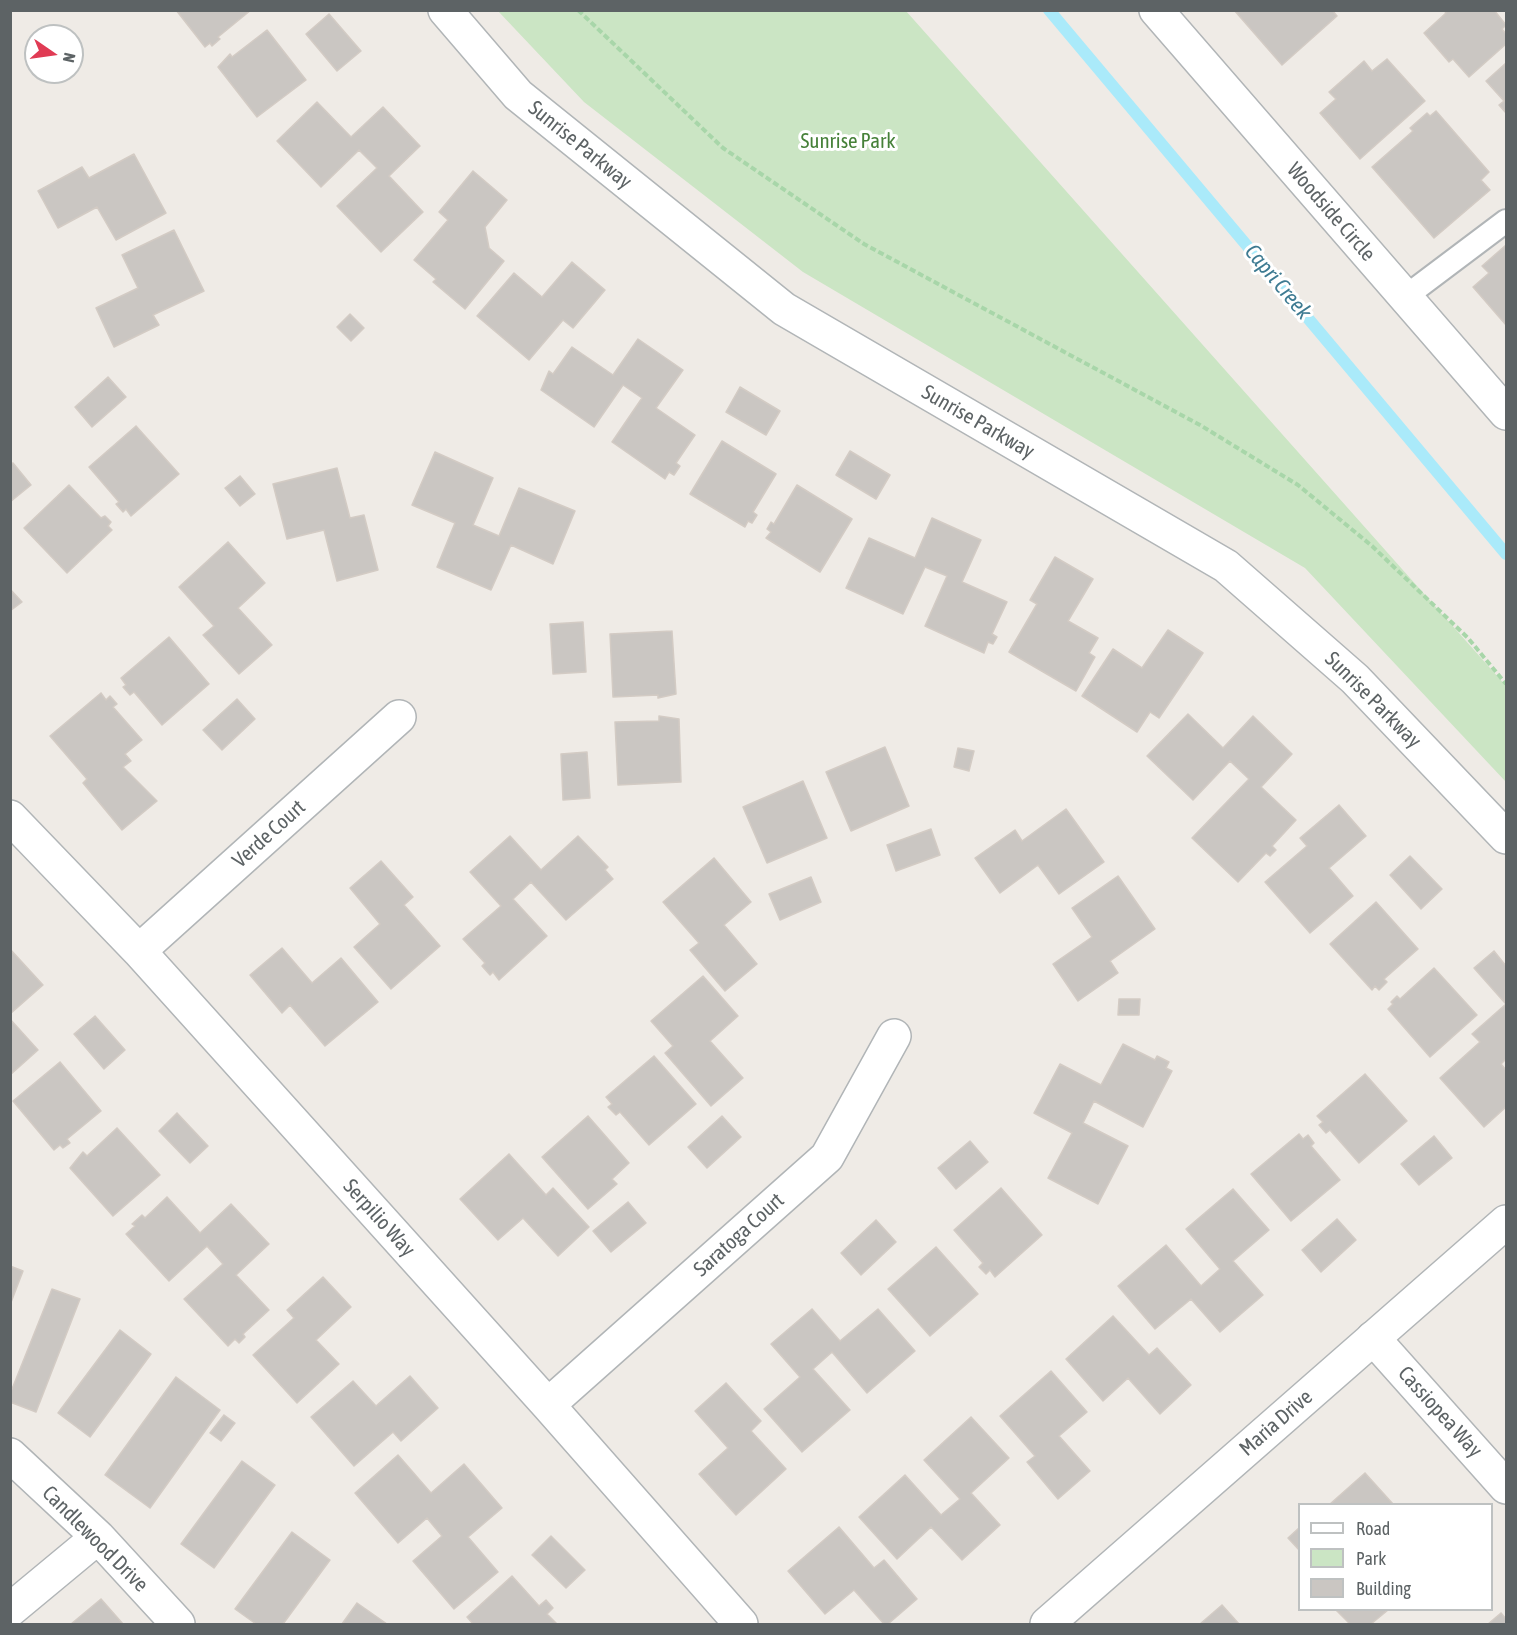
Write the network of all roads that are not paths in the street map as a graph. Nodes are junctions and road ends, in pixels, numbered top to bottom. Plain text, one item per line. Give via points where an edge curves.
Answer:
1 (445, 10) edge
2 (1156, 10) edge
3 (1506, 221) edge
4 (1405, 297) junction
5 (1506, 413) edge
6 (399, 717) dead end
7 (10, 817) edge
8 (1506, 837) edge
9 (139, 951) junction
10 (894, 1036) dead end
11 (1506, 1222) edge
12 (1373, 1338) junction
13 (548, 1405) junction
14 (10, 1455) edge
15 (1506, 1487) edge
16 (98, 1537) junction
17 (10, 1579) edge
18 (10, 1610) edge
19 (178, 1624) edge
20 (741, 1624) edge
21 (1047, 1624) edge

1 - 8 street, Sunrise Parkway via 518,95 784,309 1226,566 1355,679
2 - 4 street, Woodside Circle
3 - 4 lane
4 - 5 street, Woodside Circle
6 - 9 street, Verde Court
7 - 9 street, Serpilio Way
9 - 13 street, Serpilio Way
10 - 13 street, Saratoga Court via 827,1156
11 - 12 street, Maria Drive
12 - 15 street, Cassiopea Way
12 - 21 street, Maria Drive
13 - 20 street, Serpilio Way
14 - 16 street, Candlewood Drive
16 - 17 street
16 - 18 street
16 - 19 street, Candlewood Drive

